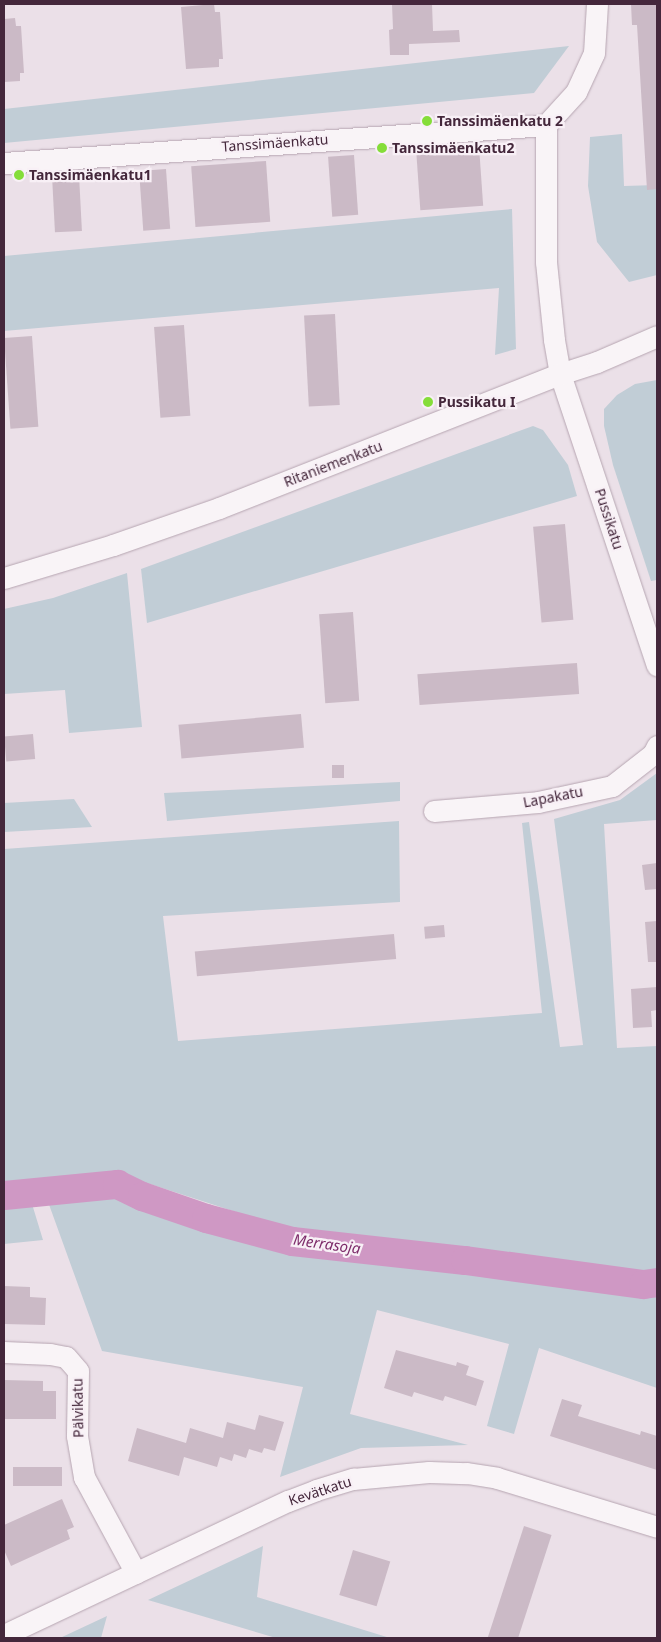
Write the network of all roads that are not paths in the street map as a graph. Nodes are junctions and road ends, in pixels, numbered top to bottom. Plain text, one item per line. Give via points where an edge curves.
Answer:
1 (597, 4) edge
2 (546, 125) junction
3 (4, 163) edge
4 (657, 336) edge
5 (560, 374) junction
6 (4, 578) edge
7 (657, 665) edge
8 (657, 746) edge
9 (434, 811) dead end
10 (4, 1352) edge
11 (657, 1527) edge
12 (136, 1573) junction
13 (4, 1635) edge

1 - 2 street via 594,53 576,92
2 - 3 street, Tanssimäenkatu
2 - 5 street via 546,262
4 - 5 street, Ritaniemenkatu
5 - 6 street, Ritaniemenkatu via 219,508
5 - 7 street, Pussikatu
8 - 9 street, Lapakatu via 653,754 612,786 538,802
10 - 12 street, Pälvikatu via 66,1357 78,1371 77,1436 84,1477
11 - 12 street, Kevätkatu via 497,1478 439,1472 395,1474 353,1479 316,1490
12 - 13 street, Kevätkatu

